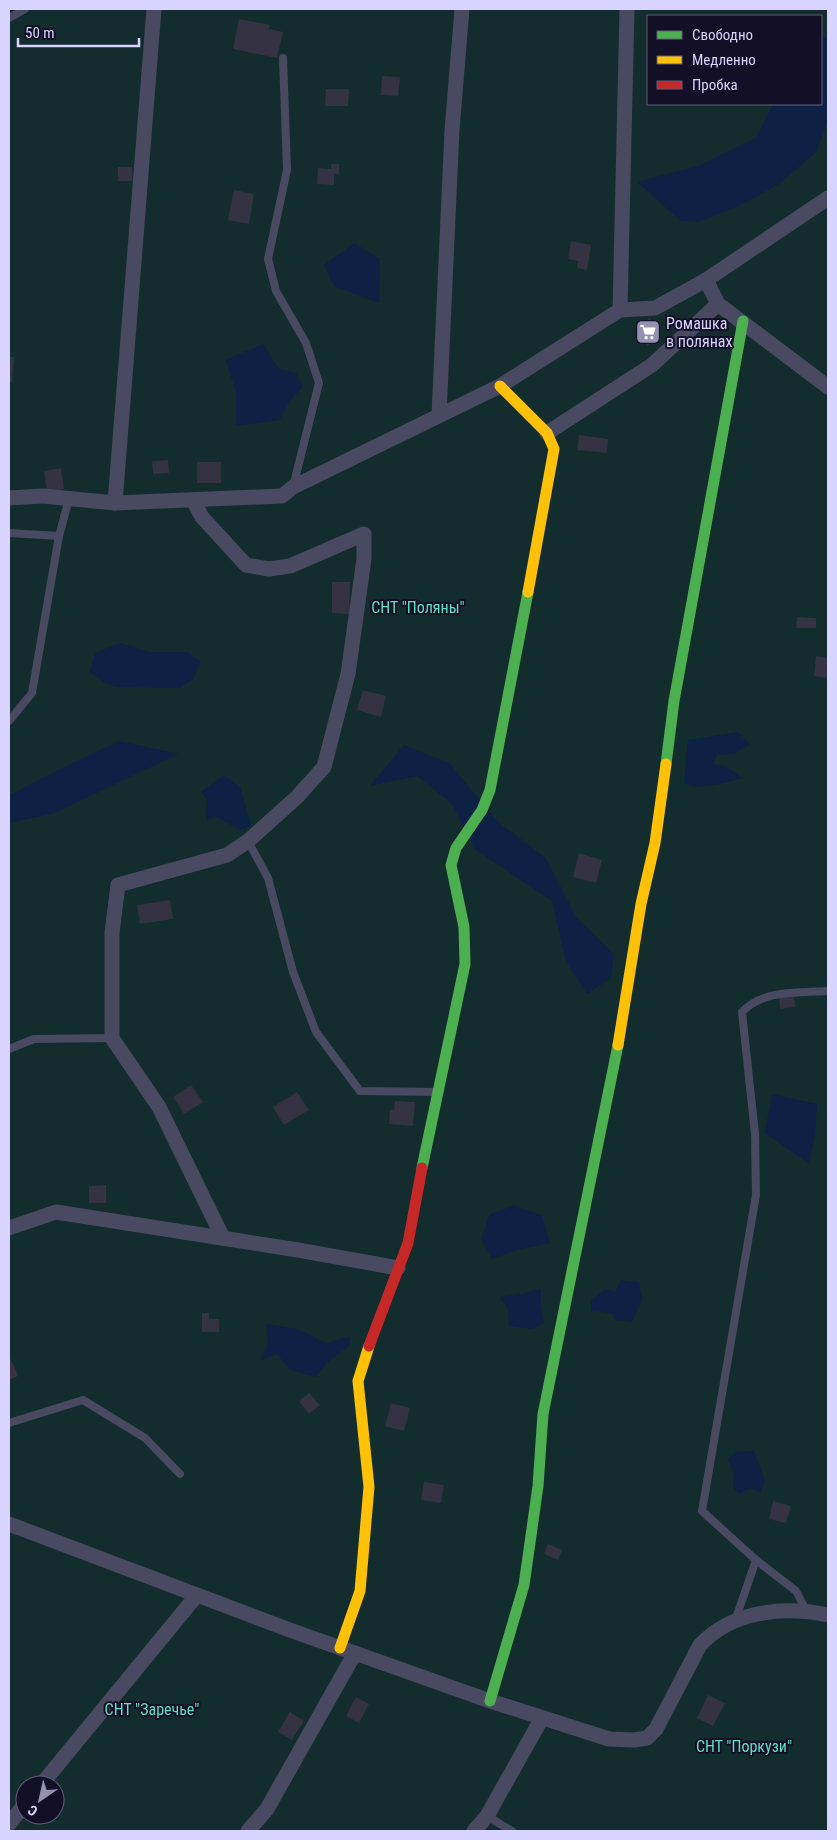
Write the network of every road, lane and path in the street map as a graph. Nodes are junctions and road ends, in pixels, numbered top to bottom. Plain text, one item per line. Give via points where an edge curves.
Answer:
1 (25, 9) edge
2 (154, 9) edge
3 (462, 9) edge
4 (627, 9) edge
5 (9, 18) edge
6 (282, 58) dead end
7 (828, 198) edge
8 (706, 280) junction
9 (718, 304) junction
10 (620, 310) junction
11 (743, 321) junction
12 (500, 386) junction
13 (828, 387) edge
14 (439, 416) junction
15 (547, 433) junction
16 (293, 487) junction
17 (9, 498) edge
18 (69, 499) junction
19 (193, 500) junction
20 (115, 503) junction
21 (9, 533) edge
22 (59, 536) junction
23 (9, 721) edge
24 (248, 841) junction
25 (828, 991) edge
26 (112, 1038) junction
27 (9, 1049) edge
28 (438, 1092) junction
29 (9, 1228) edge
30 (223, 1238) junction
31 (398, 1268) junction
32 (9, 1422) edge
33 (180, 1474) dead end
34 (9, 1524) edge
35 (756, 1560) junction
36 (197, 1595) junction
37 (806, 1610) junction
38 (828, 1615) edge
39 (735, 1621) junction
40 (340, 1648) junction
41 (355, 1653) junction
42 (490, 1701) junction
43 (542, 1718) junction
44 (49, 1775) edge
45 (487, 1816) junction
46 (248, 1831) edge
47 (474, 1831) edge
48 (512, 1831) edge

1 - 5 lane
2 - 20 street
3 - 14 street via 452,130
4 - 10 street
6 - 16 lane via 286,170 268,259 276,291 306,343 318,383
7 - 8 street
8 - 9 street
8 - 10 street via 655,308
9 - 11 street
9 - 15 street via 652,365
10 - 12 street
11 - 13 street
11 - 42 street via 674,701 655,843 641,904 616,1058 543,1414 538,1486 524,1585
12 - 14 street
12 - 15 street
14 - 16 street
15 - 28 street via 554,449 552,468 490,790 482,810 456,848 451,865 464,927 465,964
16 - 19 street via 282,496
17 - 18 street via 43,496
18 - 20 street
18 - 22 lane
19 - 20 street
19 - 24 street via 202,517 246,565 269,569 290,566 364,534 364,559 348,674 324,767 297,797
21 - 22 lane
22 - 23 lane via 32,693
24 - 26 street via 227,855 118,885 112,933
24 - 28 lane via 268,878 293,972 316,1032 360,1091
25 - 35 lane via 771,995 752,1002 742,1012 755,1134 756,1195 702,1511
26 - 27 lane via 34,1039
26 - 30 street via 159,1107
28 - 31 street via 408,1244
29 - 30 street via 56,1212
30 - 31 street
31 - 40 street via 358,1381 369,1487 360,1591
32 - 33 lane via 84,1400 144,1438
34 - 36 street
35 - 37 lane via 796,1591
35 - 39 lane
36 - 40 street
36 - 44 street
37 - 38 street
37 - 39 street via 785,1609
39 - 43 street via 710,1633 700,1645 661,1720 647,1738 609,1739
40 - 41 street
41 - 42 street
41 - 46 street via 267,1809
42 - 43 street
43 - 45 street
45 - 47 street
45 - 48 lane

